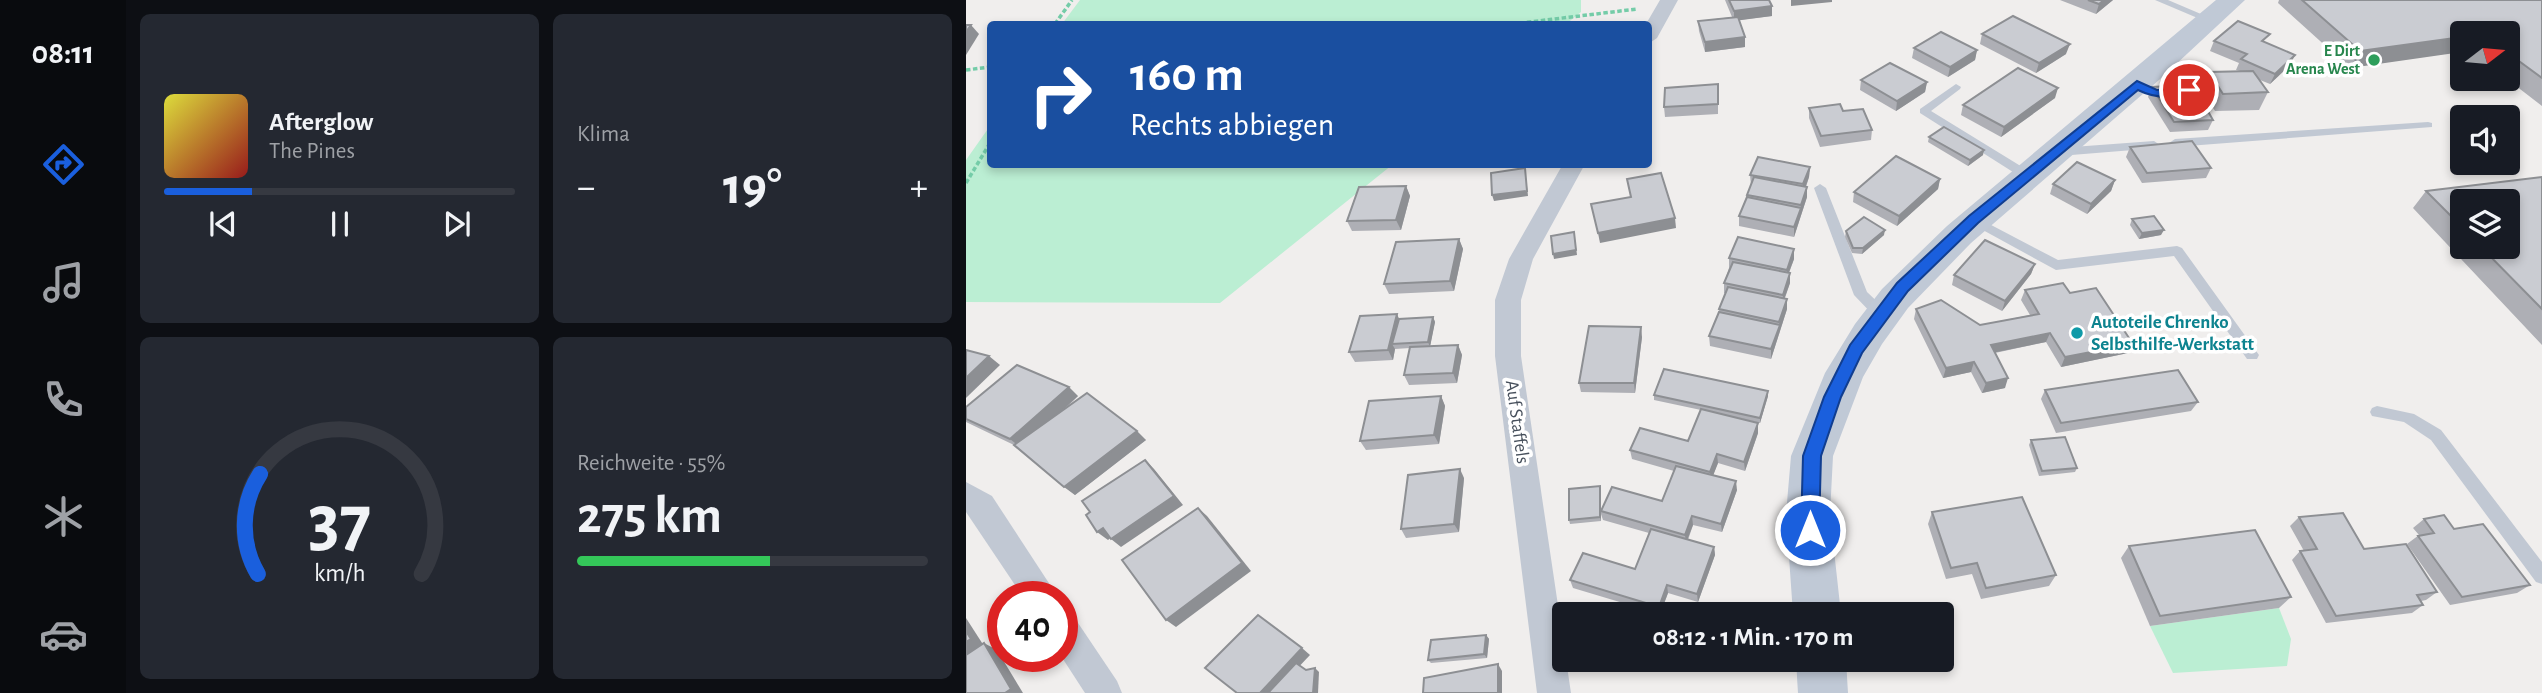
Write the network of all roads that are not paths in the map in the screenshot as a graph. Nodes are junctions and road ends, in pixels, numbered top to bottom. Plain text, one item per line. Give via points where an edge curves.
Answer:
1 (2160, 0) edge
2 (1669, 3) edge
3 (2221, 10) edge
4 (1652, 31) edge
5 (1956, 87) dead end
6 (2428, 125) dead end
7 (2057, 152) junction
8 (1572, 168) edge
9 (2028, 176) junction
10 (1820, 188) dead end
11 (1973, 220) junction
12 (1882, 315) junction
13 (2252, 355) dead end
14 (2378, 412) dead end
15 (966, 495) edge
16 (2542, 576) edge
17 (1031, 581) edge
18 (1817, 602) edge
19 (1078, 652) edge
20 (1822, 672) edge
21 (1105, 693) edge
22 (1554, 693) edge
23 (1823, 693) edge

1 - 3 lane
2 - 4 street
3 - 7 street via 2142,87
5 - 9 lane via 1924,111
6 - 7 lane
7 - 9 street
8 - 22 street, Auf Staffels via 1521,259 1508,300 1508,356
9 - 11 street
10 - 12 lane via 1861,295
11 - 12 street via 1902,287
11 - 13 lane via 2056,265 2177,251
12 - 18 street via 1856,350 1812,456 1810,530
14 - 16 lane via 2399,412 2436,435
15 - 17 street via 981,505
19 - 21 street
20 - 23 street

